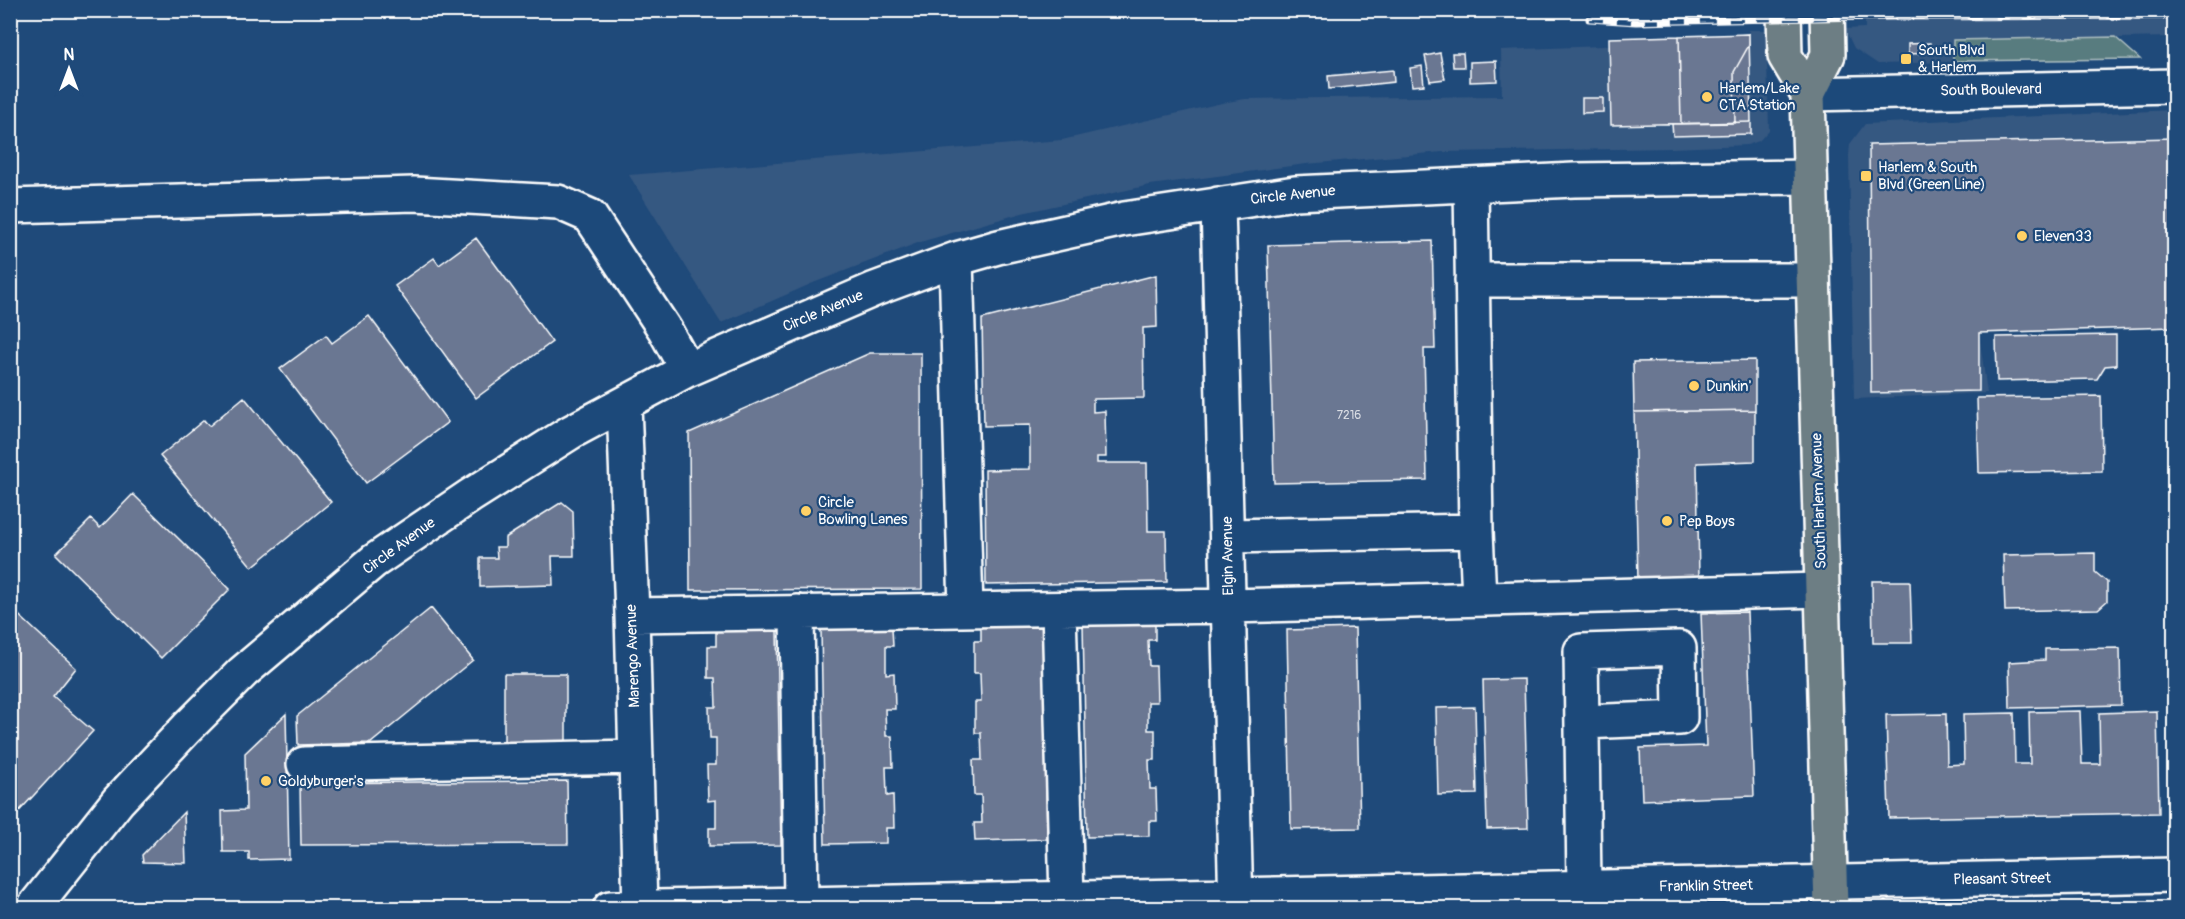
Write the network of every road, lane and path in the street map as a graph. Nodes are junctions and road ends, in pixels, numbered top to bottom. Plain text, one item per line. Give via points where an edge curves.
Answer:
1 (1784, 10) edge
2 (1827, 10) edge
3 (2175, 86) edge
4 (1808, 94) junction
5 (1810, 177) junction
6 (1471, 185) junction
7 (1218, 204) junction
8 (10, 206) edge
9 (956, 259) junction
10 (1472, 280) junction
11 (1813, 280) junction
12 (687, 370) junction
13 (624, 404) junction
14 (1476, 531) junction
15 (1228, 536) junction
16 (1822, 590) junction
17 (1479, 599) junction
18 (1229, 606) junction
19 (1059, 609) junction
20 (966, 610) junction
21 (797, 612) junction
22 (632, 615) junction
23 (1583, 722) dead end
24 (636, 757) junction
25 (304, 764) dead end
26 (2175, 875) edge
27 (1584, 888) junction
28 (1830, 896) edge
29 (1067, 899) junction
30 (1535, 899) edge
31 (1236, 902) edge
32 (801, 905) junction
33 (945, 905) edge
34 (640, 908) edge
35 (33, 909) edge
36 (610, 909) edge

1 - 4 main road, South Harlem Avenue via 1785,56
2 - 4 main road, South Harlem Avenue via 1828,55
3 - 4 street, South Boulevard
4 - 5 main road, South Harlem Avenue
5 - 6 street, Circle Avenue
5 - 11 main road, South Harlem Avenue
6 - 7 street, Circle Avenue via 1296,193
6 - 10 street
7 - 9 street, Circle Avenue via 1124,219
7 - 15 street, Elgin Avenue
8 - 12 street via 414,194 558,202 590,216
9 - 12 street, Circle Avenue via 875,289
9 - 20 street
10 - 11 street
10 - 14 street
11 - 16 main road, South Harlem Avenue
12 - 13 street, Circle Avenue
13 - 22 street, Marengo Avenue
13 - 35 street, Circle Avenue via 546,448 374,561 243,672 118,801
14 - 15 street
14 - 17 street
15 - 18 street, Elgin Avenue
16 - 17 street
16 - 28 main road, South Harlem Avenue
17 - 18 street
18 - 19 street
18 - 31 street, Elgin Avenue
19 - 20 street
19 - 29 street
20 - 21 street
21 - 22 street
21 - 32 street
22 - 24 street, Marengo Avenue
23 - 27 street
24 - 25 street
24 - 34 street, Marengo Avenue
26 - 28 street, Pleasant Street
27 - 28 street, Franklin Street
27 - 30 street, Franklin Street
29 - 31 street, Franklin Street
29 - 33 street, Franklin Street
30 - 31 street, Franklin Street
32 - 33 street, Franklin Street
32 - 34 street, Franklin Street
34 - 36 street, Franklin Street

